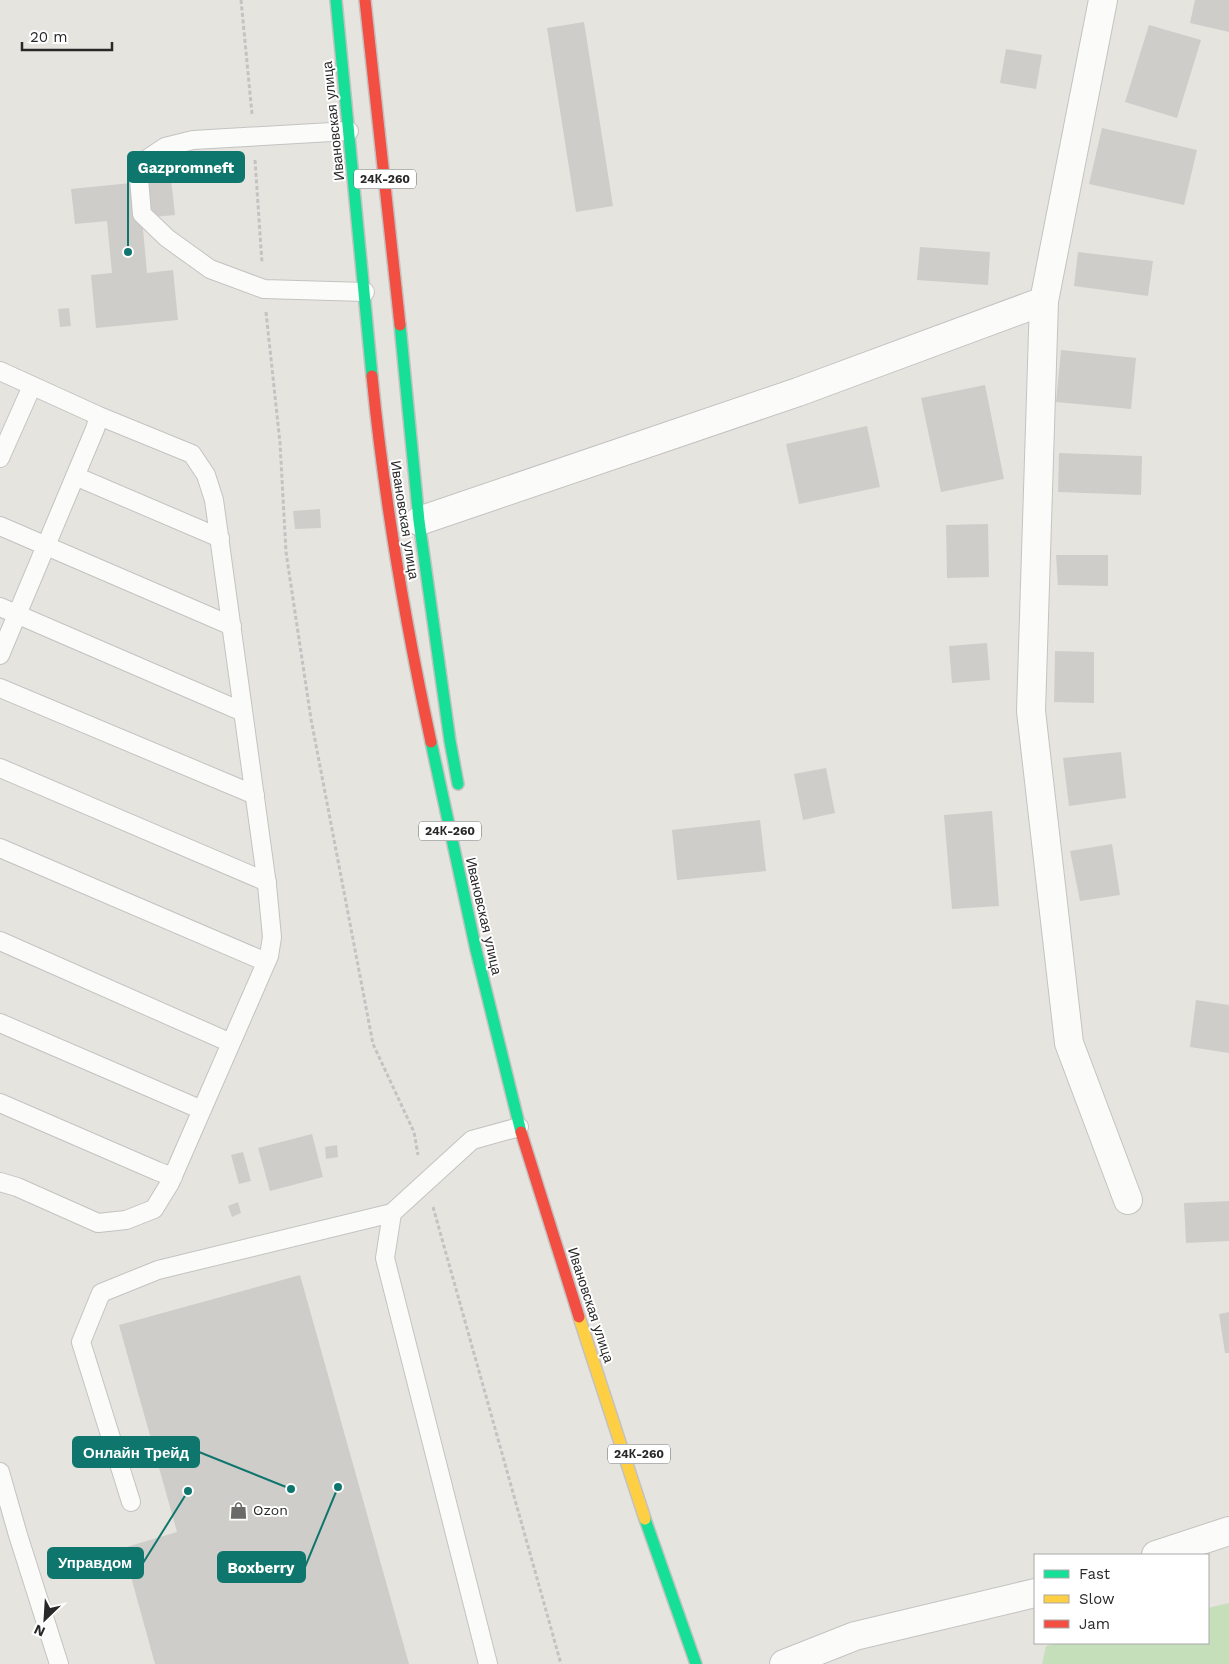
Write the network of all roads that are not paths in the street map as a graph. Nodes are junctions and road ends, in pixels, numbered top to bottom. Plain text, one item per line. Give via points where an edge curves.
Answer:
1 (336, 0) edge
2 (365, 0) edge
3 (1103, 0) edge
4 (348, 131) junction
5 (365, 292) junction
6 (1044, 301) junction
7 (0, 371) edge
8 (32, 386) junction
9 (99, 416) junction
10 (0, 458) edge
11 (76, 476) junction
12 (419, 521) junction
13 (0, 526) edge
14 (220, 538) junction
15 (46, 547) junction
16 (0, 607) edge
17 (17, 615) junction
18 (232, 626) junction
19 (0, 655) edge
20 (0, 688) edge
21 (243, 712) junction
22 (0, 768) edge
23 (255, 795) junction
24 (460, 797) dead end
25 (0, 848) edge
26 (267, 882) junction
27 (0, 941) edge
28 (266, 962) junction
29 (0, 1023) edge
30 (231, 1043) junction
31 (0, 1103) edge
32 (202, 1110) junction
33 (519, 1127) junction
34 (173, 1176) junction
35 (0, 1182) edge
36 (1128, 1200) dead end
37 (392, 1213) junction
38 (0, 1472) edge
39 (132, 1502) dead end
40 (1229, 1531) edge
41 (1159, 1554) edge
42 (1034, 1593) edge
43 (59, 1664) edge
44 (488, 1664) edge
45 (696, 1664) edge
46 (784, 1664) edge

1 - 4 main road, Ивановская улица / 24К-260
2 - 12 main road, Ивановская улица / 24К-260
3 - 6 street
4 - 5 main road, Ивановская улица / 24К-260
4 - 5 lane via 193,140 165,147 146,159 139,179 142,214 167,238 210,269 264,289
5 - 33 main road, Ивановская улица / 24К-260 via 379,450 420,692 476,950
6 - 12 street via 798,392
6 - 36 street via 1031,711 1068,1043
7 - 8 lane
8 - 9 lane
8 - 10 lane
9 - 11 lane
9 - 14 lane via 192,454 206,475
11 - 14 lane
11 - 15 lane
12 - 24 main road, 24К-260
13 - 15 lane
14 - 18 lane
15 - 17 lane
15 - 18 lane
16 - 17 lane
17 - 19 lane
17 - 21 lane
18 - 21 lane
20 - 23 lane
21 - 23 lane
22 - 26 lane
23 - 26 lane
25 - 28 lane
26 - 28 lane via 272,937
27 - 30 lane
28 - 30 lane
29 - 32 lane
30 - 32 lane
31 - 34 lane via 157,1172
32 - 34 lane
33 - 37 lane via 472,1140
33 - 45 main road, Ивановская улица / 24К-260 via 623,1453
34 - 35 lane via 154,1209 126,1220 98,1223
37 - 39 lane via 158,1270 101,1293 81,1342
37 - 44 lane via 385,1258
38 - 43 lane
40 - 41 street
42 - 46 street via 855,1636

